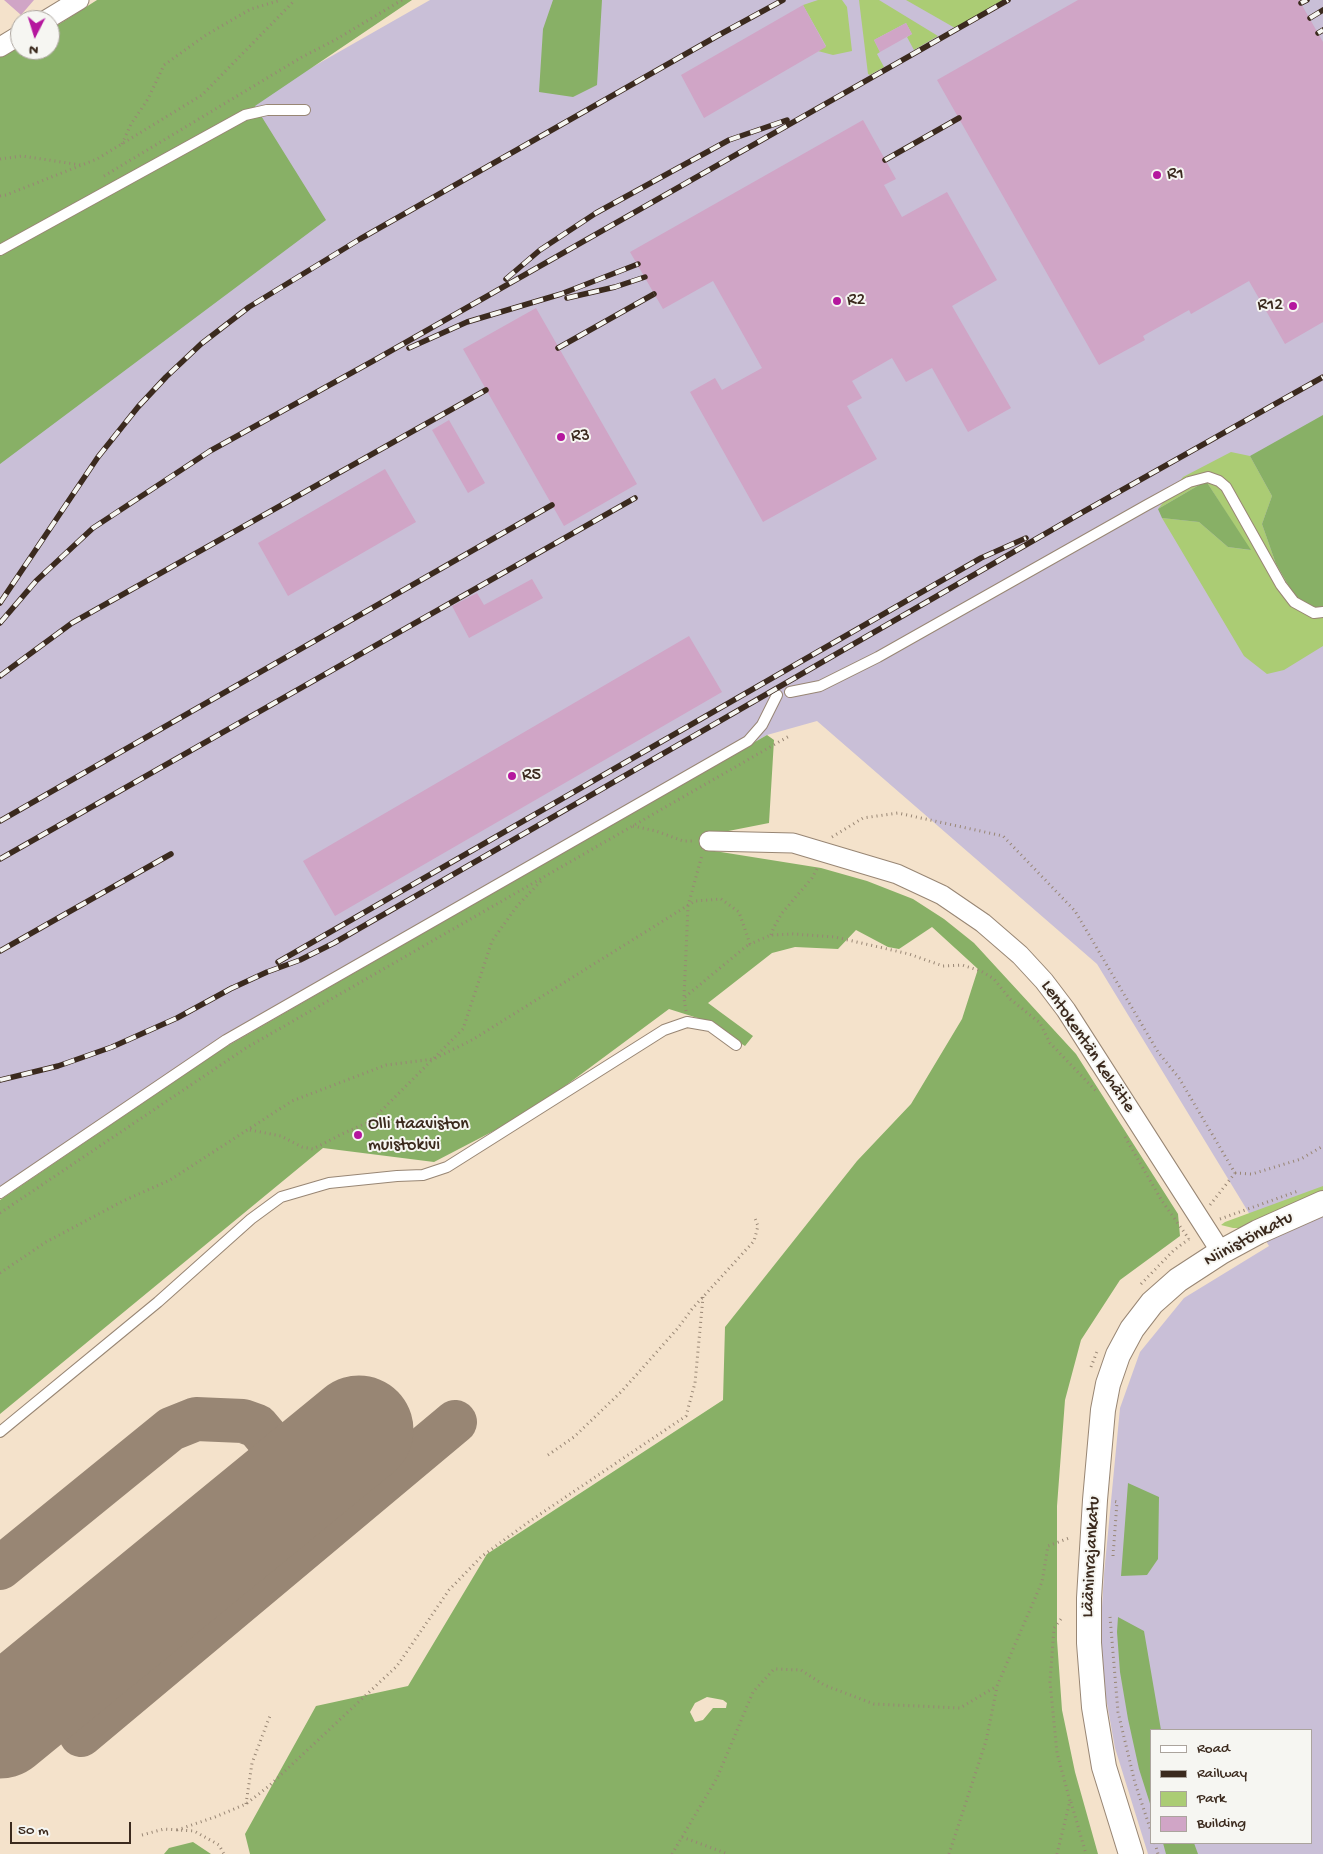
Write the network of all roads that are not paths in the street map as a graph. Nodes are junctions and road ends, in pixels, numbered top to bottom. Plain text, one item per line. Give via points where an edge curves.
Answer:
1 (79, 0) edge
2 (60, 12) edge
3 (306, 110) dead end
4 (0, 250) edge
5 (1323, 612) edge
6 (790, 692) dead end
7 (777, 695) dead end
8 (710, 841) road end
9 (736, 1045) dead end
10 (0, 1193) edge
11 (1314, 1196) edge
12 (1221, 1252) junction
13 (1178, 1280) joint
14 (0, 1432) edge
15 (1131, 1854) edge

1 - 2 street
3 - 4 lane via 266,110 245,115
5 - 6 lane via 1314,612 1294,602 1226,487 1208,477 1189,482 1141,508 878,657 820,686
7 - 10 lane via 762,725 748,741 226,1040
8 - 12 street, Lentokentän kehätie via 792,843 897,874 942,895 983,923 1020,955 1066,1010
9 - 14 lane via 710,1026 687,1022 664,1030 447,1167 423,1175 329,1183 281,1197
11 - 12 street, Niinistönkatu
12 - 13 street, Niinistönkatu
13 - 15 street, Lääninrajankatu via 1152,1303 1132,1329 1118,1355 1103,1410 1095,1500 1088,1629 1094,1707 1104,1767

